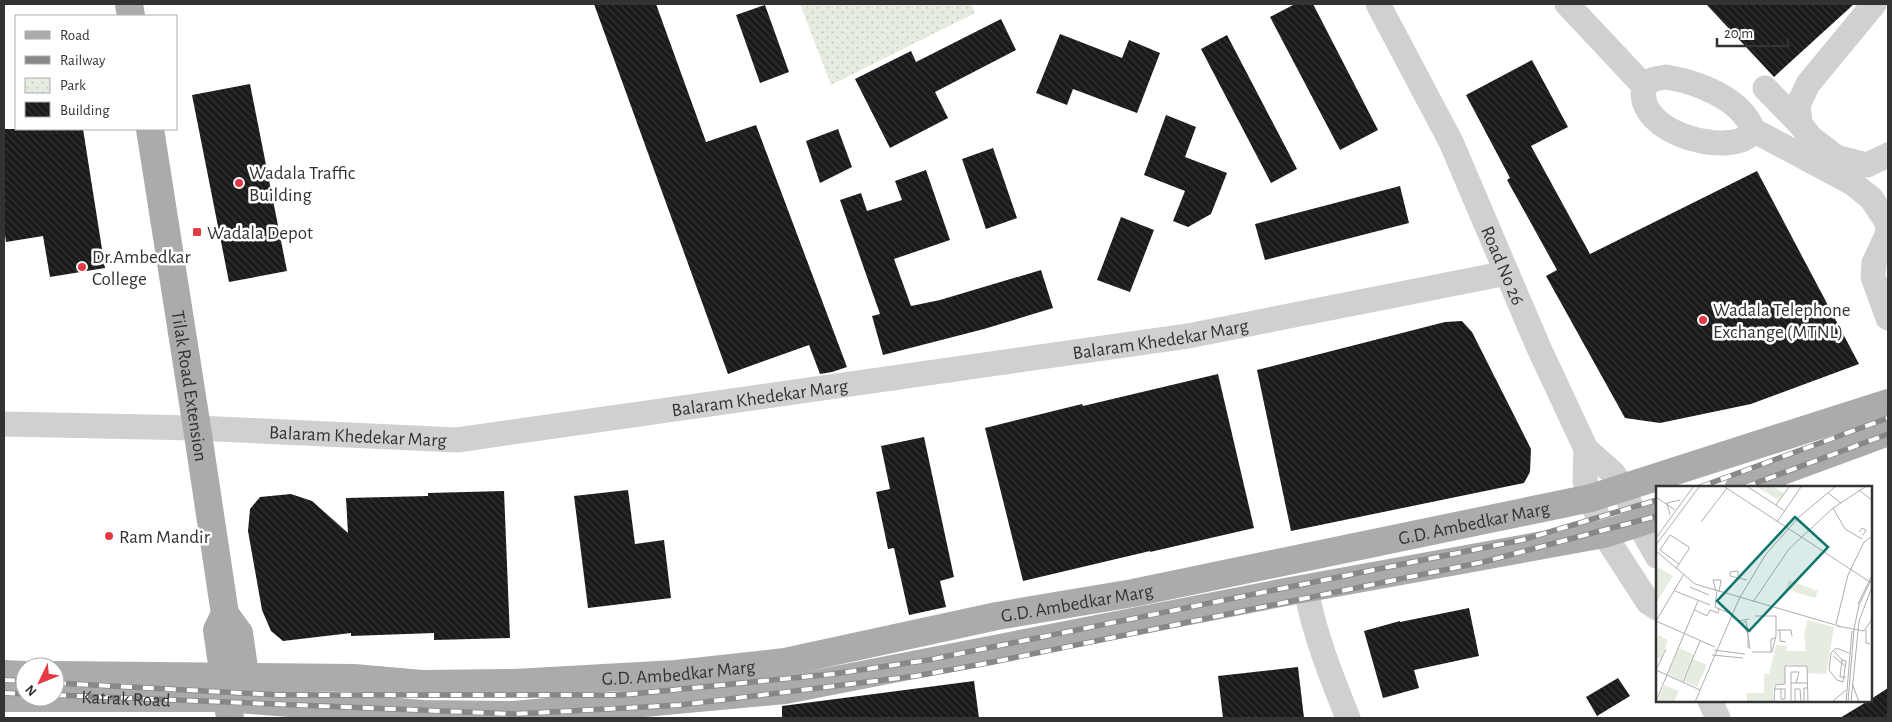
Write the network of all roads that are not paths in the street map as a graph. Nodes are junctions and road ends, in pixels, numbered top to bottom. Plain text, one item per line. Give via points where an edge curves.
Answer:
1 (1378, 4) edge
2 (1567, 4) edge
3 (1874, 4) edge
4 (1768, 83) dead end
5 (1644, 86) junction
6 (1799, 115) junction
7 (150, 130) edge
8 (1753, 130) junction
9 (1888, 155) edge
10 (1507, 273) junction
11 (1888, 318) edge
12 (1888, 403) edge
13 (4, 424) edge
14 (197, 428) junction
15 (1888, 432) edge
16 (1586, 449) junction
17 (1742, 486) edge
18 (1622, 488) junction
19 (1591, 498) junction
20 (1648, 521) edge
21 (1604, 534) junction
22 (1656, 552) edge
23 (1286, 562) junction
24 (1298, 590) junction
25 (1656, 607) edge
26 (952, 626) junction
27 (960, 656) junction
28 (65, 677) edge
29 (118, 688) junction
30 (4, 698) edge
31 (237, 698) edge
32 (1710, 702) edge
33 (1348, 718) edge
34 (1718, 718) edge

1 - 10 street, Road No 26 via 1451,142
2 - 5 street
3 - 6 street via 1808,84
4 - 6 street
5 - 8 street via 1654,79 1666,77 1710,89 1742,114
5 - 8 street via 1642,96 1646,108 1667,129 1691,139 1714,143 1744,140
6 - 9 street via 1811,138 1836,157 1867,165
7 - 14 main road, Tilak Road Extension
8 - 11 street via 1852,183 1871,198 1888,222 1888,234 1874,263 1873,277
10 - 14 street, Balaram Khedekar Marg via 1188,336 457,440
10 - 16 street, Road No 26
12 - 18 main road, G.D. Ambedkar Marg
13 - 14 street, Balaram Khedekar Marg
14 - 31 main road, Tilak Road Extension via 225,614 217,630
15 - 17 main road
16 - 18 street via 1613,473
16 - 19 street, Road No 26 via 1585,481
18 - 19 main road, G.D. Ambedkar Marg
18 - 20 street
19 - 21 street, Road No 26
19 - 23 main road, G.D. Ambedkar Marg
20 - 21 main road, G.D. Ambedkar Marg
20 - 22 street
21 - 24 main road, G.D. Ambedkar Marg
21 - 25 street, Road No 26 via 1648,602
23 - 24 main road
23 - 26 main road, G.D. Ambedkar Marg
24 - 27 main road, G.D. Ambedkar Marg
24 - 33 street via 1311,616
26 - 27 main road
26 - 31 main road, G.D. Ambedkar Marg via 785,662 676,674 440,684 354,678
27 - 31 main road, G.D. Ambedkar Marg via 785,690 514,715 423,714
28 - 29 main road, Katrak Road
29 - 30 main road, Katrak Road
29 - 31 main road, Katrak Road
32 - 34 street

